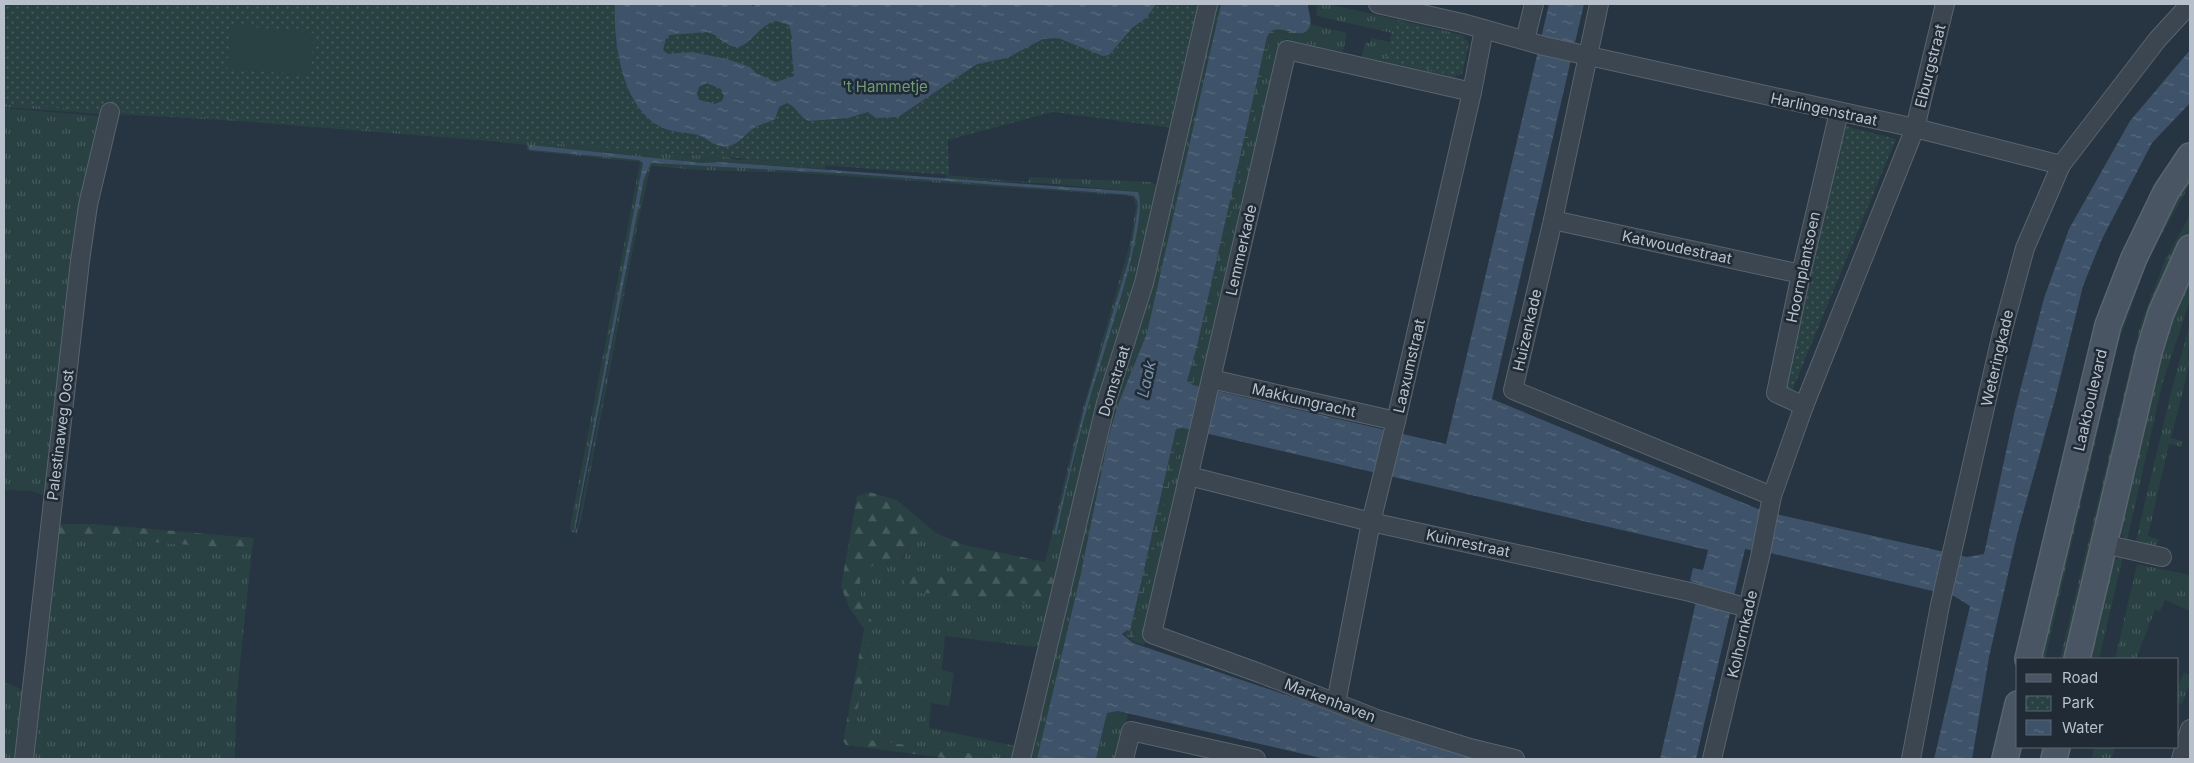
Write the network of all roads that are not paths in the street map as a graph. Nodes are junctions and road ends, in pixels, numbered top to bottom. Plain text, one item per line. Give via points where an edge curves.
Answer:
1 (1208, 4) edge
2 (1378, 4) edge
3 (1534, 4) edge
4 (1599, 4) edge
5 (1945, 4) edge
6 (2190, 4) edge
7 (1484, 29) junction
8 (1525, 40) junction
9 (1587, 56) junction
10 (1472, 92) junction
11 (110, 112) dead end
12 (1839, 112) junction
13 (1915, 128) junction
14 (2190, 156) edge
15 (2061, 165) junction
16 (1553, 220) junction
17 (2190, 248) edge
18 (1801, 274) junction
19 (1211, 379) junction
20 (1804, 406) junction
21 (1394, 426) junction
22 (1189, 476) junction
23 (1771, 503) junction
24 (1371, 522) junction
25 (2104, 544) junction
26 (2162, 557) dead end
27 (1742, 606) junction
28 (1152, 634) joint
29 (2028, 658) edge
30 (2077, 658) edge
31 (1336, 703) junction
32 (2016, 712) edge
33 (2190, 729) edge
34 (24, 759) edge
35 (1021, 759) edge
36 (1124, 759) edge
37 (1256, 759) edge
38 (1512, 759) edge
39 (1712, 759) edge
40 (1910, 759) edge
41 (2004, 759) edge
42 (2181, 759) edge

1 - 35 street, Domstraat via 1144,283 1106,403
2 - 7 street, Harlingenstraat
3 - 8 street
4 - 9 street, Huizenkade
5 - 13 street, Elburgstraat
6 - 15 street, Weteringkade via 2157,40
7 - 8 street, Harlingenstraat
7 - 10 street, Laaxumstraat
8 - 9 street, Harlingenstraat
9 - 12 street, Harlingenstraat
9 - 16 street, Huizenkade
10 - 19 street, Lemmerkade via 1287,50
10 - 21 street, Laaxumstraat
11 - 34 street, Palestinaweg Oost via 88,205 80,261
12 - 13 street, Harlingenstraat
12 - 18 street, Hoornplantsoen
13 - 15 street, Harlingenstraat
13 - 20 street
14 - 29 main road, Laakboulevard via 2166,192 2134,258 2108,325
15 - 40 street, Weteringkade via 2025,248 2002,333 1940,605
16 - 18 street, Katwoudestraat
16 - 23 street, Huizenkade via 1513,390
17 - 25 main road via 2160,313
18 - 20 street, Hoornplantsoen via 1776,393
19 - 21 street, Makkumgracht
19 - 22 street, Lemmerkade
20 - 23 street
21 - 24 street, Laaxumstraat
22 - 24 street, Kuinrestraat
22 - 28 street, Lemmerkade
23 - 27 street, Kolhornkade via 1760,557
24 - 27 street, Kuinrestraat
24 - 31 street, Laaxumstraat
25 - 26 street
25 - 30 main road
27 - 39 street, Kolhornkade
28 - 31 street, Markenhaven
31 - 38 street, Markenhaven via 1376,719
32 - 41 main road
33 - 42 street
36 - 37 street via 1131,731

